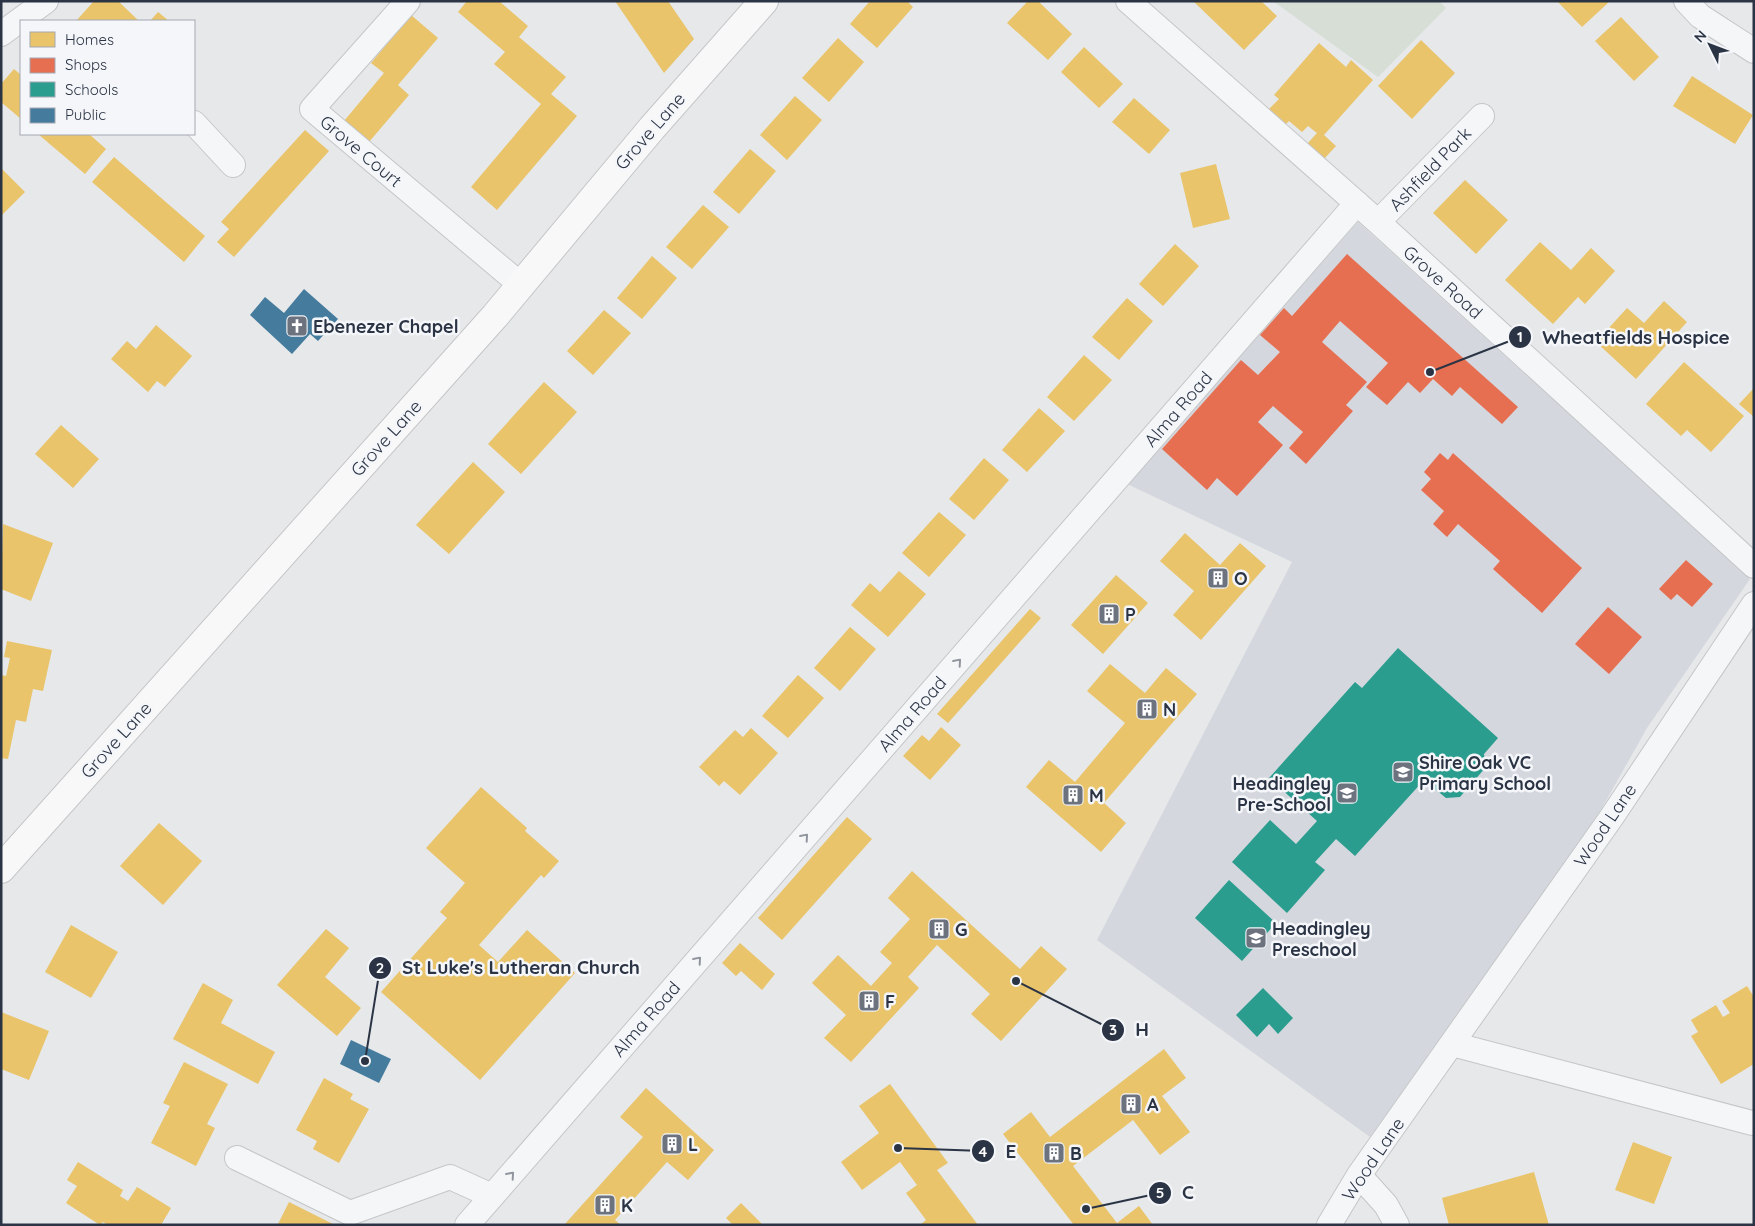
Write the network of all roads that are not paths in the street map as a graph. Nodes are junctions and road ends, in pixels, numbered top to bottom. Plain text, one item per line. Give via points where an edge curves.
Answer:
1 (408, 1) edge
2 (764, 1) edge
3 (1128, 1) edge
4 (1686, 1) edge
5 (36, 12) edge
6 (23, 20) edge
7 (20, 22) edge
8 (1, 34) edge
9 (1754, 51) edge
10 (1482, 116) dead end
11 (195, 124) edge
12 (232, 165) dead end
13 (1357, 203) junction
14 (1378, 222) junction
15 (521, 286) junction
16 (1754, 566) edge
17 (1754, 604) edge
18 (1, 869) edge
19 (1452, 1044) junction
20 (1752, 1123) dead end
21 (237, 1158) dead end
22 (1359, 1175) junction
23 (492, 1196) junction
24 (467, 1225) edge
25 (1329, 1225) edge
26 (1396, 1225) edge

1 - 15 street, Grove Court via 312,109
2 - 15 main road, Grove Lane via 652,128
3 - 13 street, Grove Road
4 - 9 street via 1700,16
5 - 6 street
7 - 8 street
10 - 14 street, Ashfield Park
11 - 12 street
13 - 14 street, Grove Road
23 -> 13 street, Alma Road
14 - 16 street, Grove Road
15 - 18 main road, Grove Lane
17 - 19 street, Wood Lane via 1611,818
19 - 20 street
19 - 22 street, Wood Lane
21 - 23 street via 350,1213 450,1177
22 - 25 street, Wood Lane
22 - 26 street via 1386,1205
23 - 24 street, Alma Road

